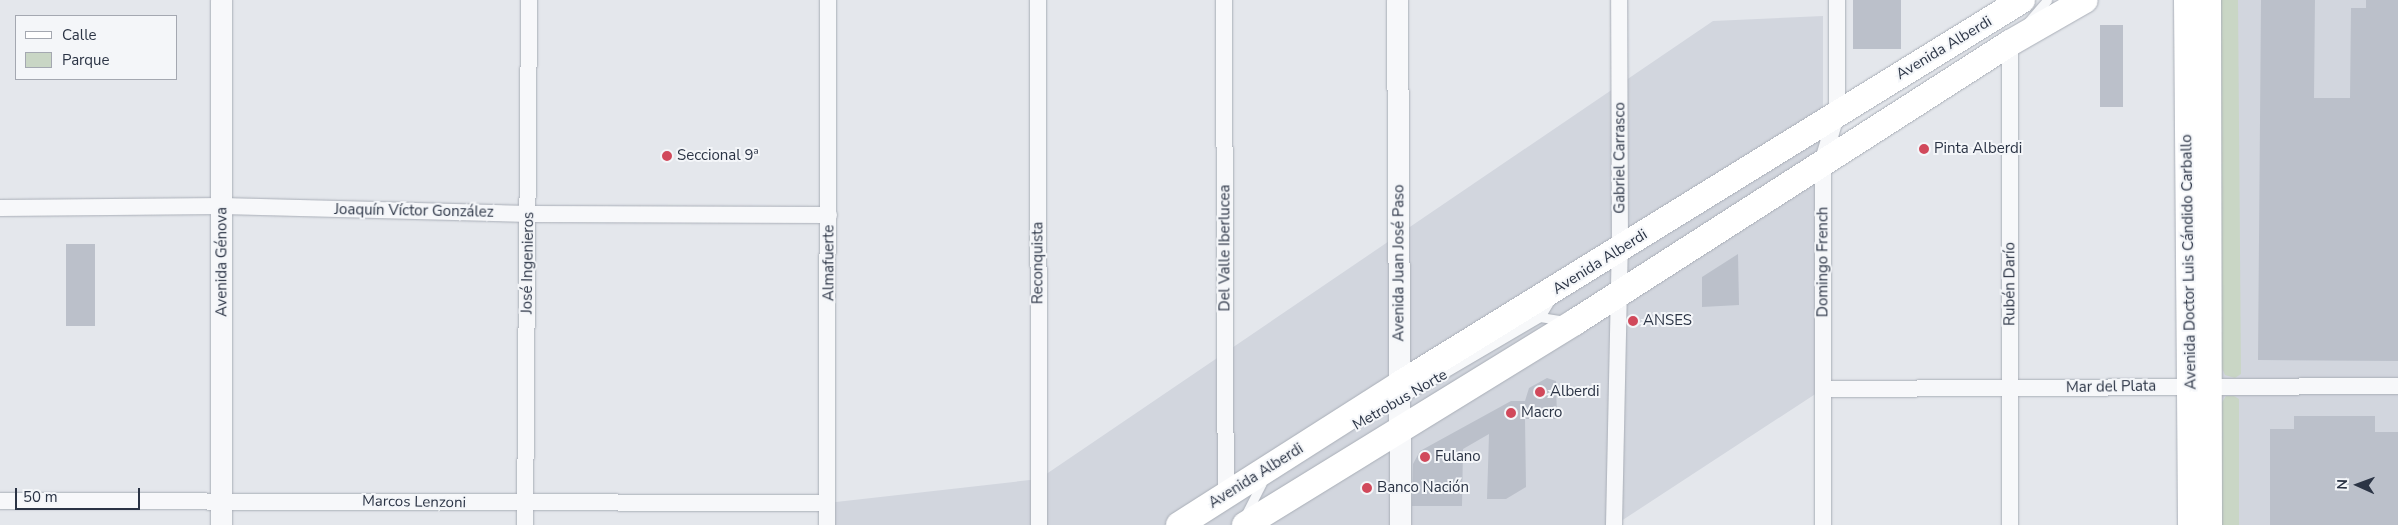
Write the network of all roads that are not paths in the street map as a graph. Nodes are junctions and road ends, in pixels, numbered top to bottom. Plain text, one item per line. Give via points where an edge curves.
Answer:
1 (221, 0) edge
2 (529, 0) edge
3 (828, 0) edge
4 (1038, 0) edge
5 (1224, 0) edge
6 (1397, 0) edge
7 (1619, 0) edge
8 (1837, 0) edge
9 (2047, 0) edge
10 (2085, 0) edge
11 (2186, 0) edge
12 (2209, 0) edge
13 (2020, 3) edge
14 (2010, 43) junction
15 (1837, 113) junction
16 (1823, 160) junction
17 (222, 206) junction
18 (0, 208) edge
19 (529, 214) junction
20 (829, 215) junction
21 (1620, 249) junction
22 (1557, 289) junction
23 (1618, 294) junction
24 (1540, 317) junction
25 (1575, 322) junction
26 (2201, 386) junction
27 (2398, 386) edge
28 (2010, 388) junction
29 (1823, 389) junction
30 (1397, 396) junction
31 (1376, 412) dead end
32 (1400, 428) junction
33 (1261, 484) junction
34 (1226, 497) junction
35 (221, 500) junction
36 (0, 501) edge
37 (525, 503) junction
38 (827, 503) junction
39 (221, 525) edge
40 (525, 525) edge
41 (828, 525) edge
42 (1038, 525) edge
43 (1179, 525) edge
44 (1240, 525) edge
45 (1245, 525) edge
46 (1400, 525) edge
47 (1614, 525) edge
48 (1823, 525) edge
49 (2010, 525) edge
50 (2190, 525) edge
51 (2210, 525) edge

1 - 17 street, Avenida Génova
2 - 19 street, José Ingenieros
3 - 20 street, Almafuerte
4 - 42 street, Reconquista
5 - 34 street, Del Valle Iberlucea
6 - 30 street, Avenida Juan José Paso
7 - 21 street, Gabriel Carrasco
8 - 15 street, Domingo French
9 - 14 lane
10 - 14 main road, Avenida Alberdi
11 - 26 main road, Avenida Doctor Luis Cándido Carballo
12 - 26 main road, Avenida Doctor Luis Cándido Carballo
13 - 15 main road, Avenida Alberdi
14 - 16 main road, Avenida Alberdi
14 - 28 street, Rubén Darío
15 - 16 street, Domingo French
15 - 21 main road, Avenida Alberdi
16 - 23 main road, Avenida Alberdi
16 - 29 street, Domingo French
17 - 18 street, Joaquín Víctor González
17 - 19 street, Joaquín Víctor González
17 - 35 street, Avenida Génova
19 - 20 street, Joaquín Víctor González
19 - 37 street, José Ingenieros
20 - 38 street, Almafuerte
21 - 22 main road, Avenida Alberdi
21 - 23 street, Gabriel Carrasco
22 - 24 lane, Metrobus Norte
22 - 30 main road, Avenida Alberdi
23 - 25 main road, Avenida Alberdi
23 - 47 street, Gabriel Carrasco
24 - 25 lane
24 - 30 lane, Metrobus Norte
25 - 32 main road, Avenida Alberdi
26 - 27 street, Mar del Plata
26 - 28 street, Mar del Plata
26 - 50 main road, Avenida Doctor Luis Cándido Carballo
26 - 51 main road, Avenida Doctor Luis Cándido Carballo
28 - 29 street, Mar del Plata
28 - 49 street, Rubén Darío
29 - 48 street, Domingo French
30 - 32 street, Avenida Juan José Paso
30 - 34 main road, Avenida Alberdi
31 - 33 lane, Metrobus Norte
32 - 45 main road, Avenida Alberdi
32 - 46 street, Avenida Juan José Paso
33 - 34 lane, Metrobus Norte
33 - 44 lane
34 - 43 main road, Avenida Alberdi
35 - 36 street, Marcos Lenzoni
35 - 37 street, Marcos Lenzoni
35 - 39 street, Avenida Génova
37 - 38 street, Marcos Lenzoni
37 - 40 street, José Ingenieros
38 - 41 street, Almafuerte

